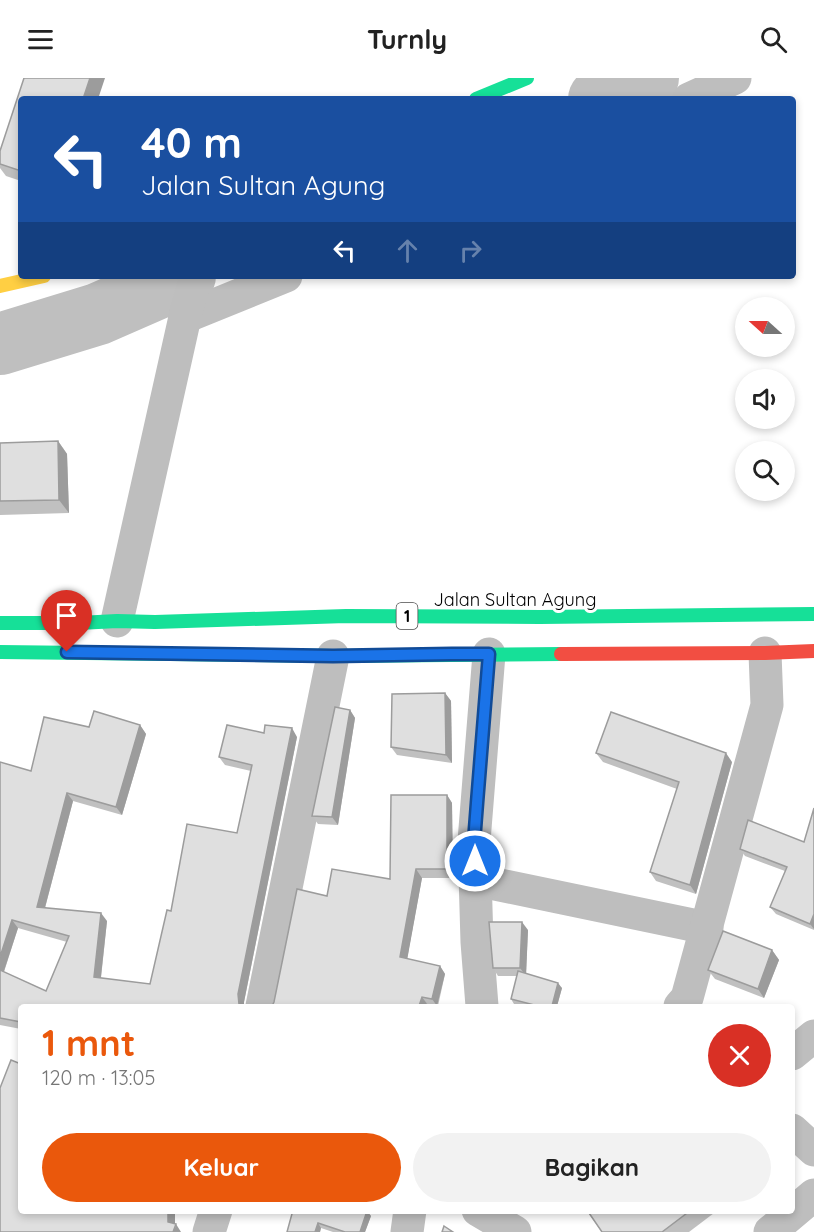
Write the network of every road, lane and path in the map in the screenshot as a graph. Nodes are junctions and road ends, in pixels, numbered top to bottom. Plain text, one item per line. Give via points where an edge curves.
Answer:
1 (527, 78) edge
2 (735, 78) edge
3 (483, 96) edge
4 (696, 96) edge
5 (31, 279) edge
6 (195, 279) edge
7 (279, 279) edge
8 (0, 286) edge
9 (185, 317) junction
10 (814, 614) edge
11 (117, 621) junction
12 (0, 623) edge
13 (814, 651) edge
14 (0, 652) edge
15 (765, 653) junction
16 (489, 654) junction
17 (333, 656) junction
18 (476, 880) junction
19 (706, 928) junction
20 (262, 1004) edge
21 (482, 1004) edge
22 (689, 1004) edge
23 (814, 1036) edge
24 (795, 1051) edge
25 (795, 1134) edge
26 (814, 1150) edge
27 (814, 1196) edge
28 (795, 1212) edge
29 (215, 1214) edge
30 (409, 1214) edge
31 (485, 1214) edge
32 (792, 1214) edge
33 (209, 1232) edge
34 (407, 1232) edge
35 (515, 1232) edge
36 (770, 1232) edge

1 - 3 main road
2 - 4 street
5 - 8 main road
6 - 9 street
7 - 9 street
9 - 11 street
10 - 11 main road, Jalan Sultan Agung / 1 via 540,622 346,616
11 - 12 main road, Jalan Sultan Agung / 1
13 - 15 main road, 1
14 - 17 main road, 1
15 - 16 main road, 1 via 537,649
15 - 19 street via 767,705
16 - 17 main road, 1
16 - 18 street via 474,842
17 - 20 street
18 - 19 street
18 - 21 street
19 - 22 street
23 - 24 street
25 - 26 street
27 - 28 street
29 - 33 street
30 - 34 street
31 - 35 street
32 - 36 street

